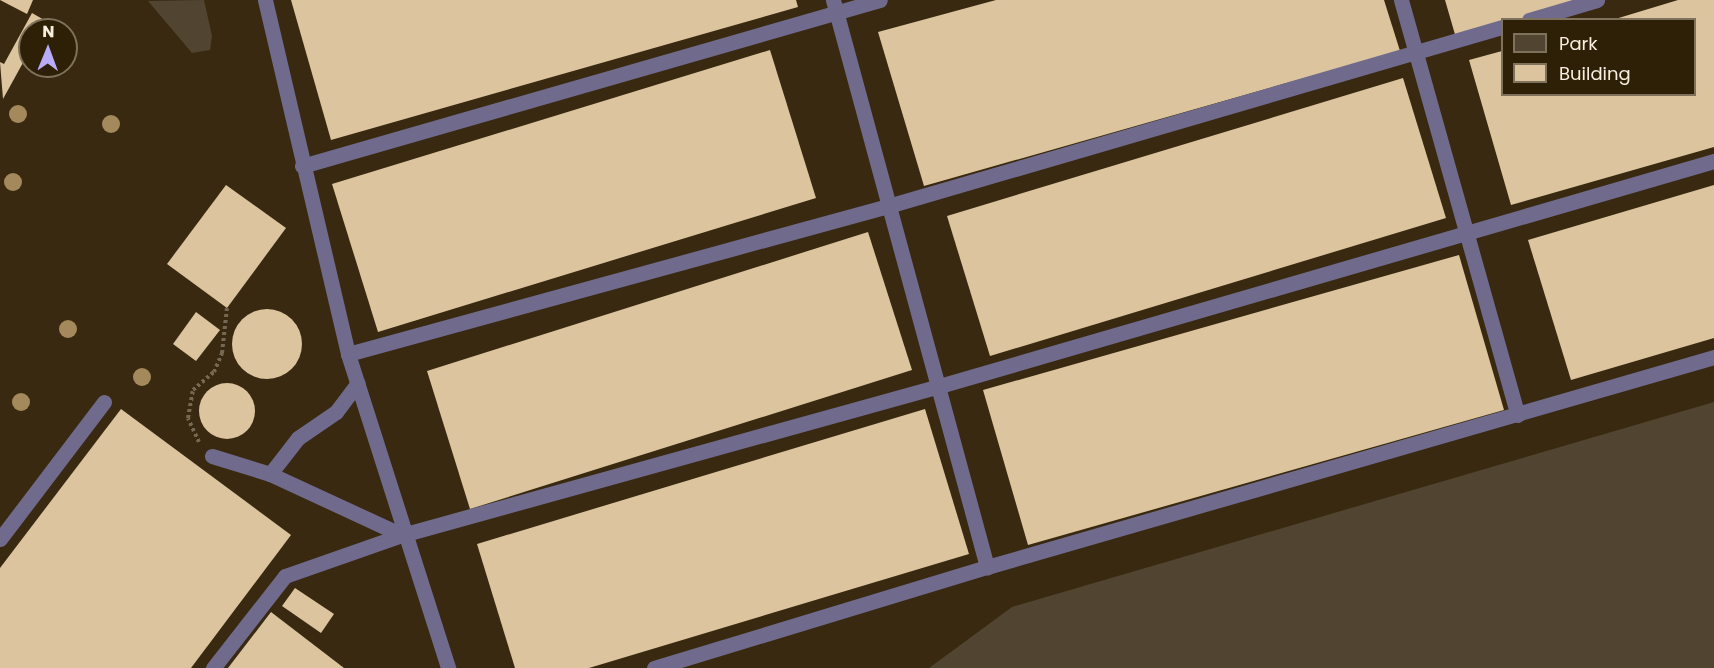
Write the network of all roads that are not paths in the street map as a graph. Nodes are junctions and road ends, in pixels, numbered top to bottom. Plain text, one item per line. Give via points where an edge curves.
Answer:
1 (265, 0) edge
2 (880, 0) edge
3 (1401, 0) edge
4 (1597, 0) edge
5 (834, 6) edge
6 (1536, 18) edge
7 (1501, 28) edge
8 (1416, 52) junction
9 (1714, 161) edge
10 (302, 166) junction
11 (888, 206) junction
12 (1467, 235) junction
13 (348, 354) junction
14 (1714, 357) edge
15 (358, 383) junction
16 (936, 387) junction
17 (104, 402) dead end
18 (1518, 415) junction
19 (212, 456) road end
20 (270, 474) junction
21 (402, 534) junction
22 (0, 539) edge
23 (987, 567) junction
24 (213, 668) edge
25 (448, 668) edge
26 (654, 668) edge

1 - 10 lane
2 - 5 lane
3 - 8 lane
4 - 6 lane
5 - 10 lane
5 - 11 lane
7 - 8 lane
8 - 11 lane
8 - 12 lane
9 - 12 lane
10 - 13 lane
11 - 13 lane
11 - 16 lane
12 - 16 lane
12 - 18 lane
13 - 15 lane
14 - 18 lane
15 - 20 lane via 336,412 298,438
15 - 21 lane
16 - 21 lane
16 - 23 lane
17 - 22 lane
18 - 23 lane
19 - 20 lane
20 - 21 lane
21 - 24 lane via 285,576
21 - 25 lane
23 - 26 lane

